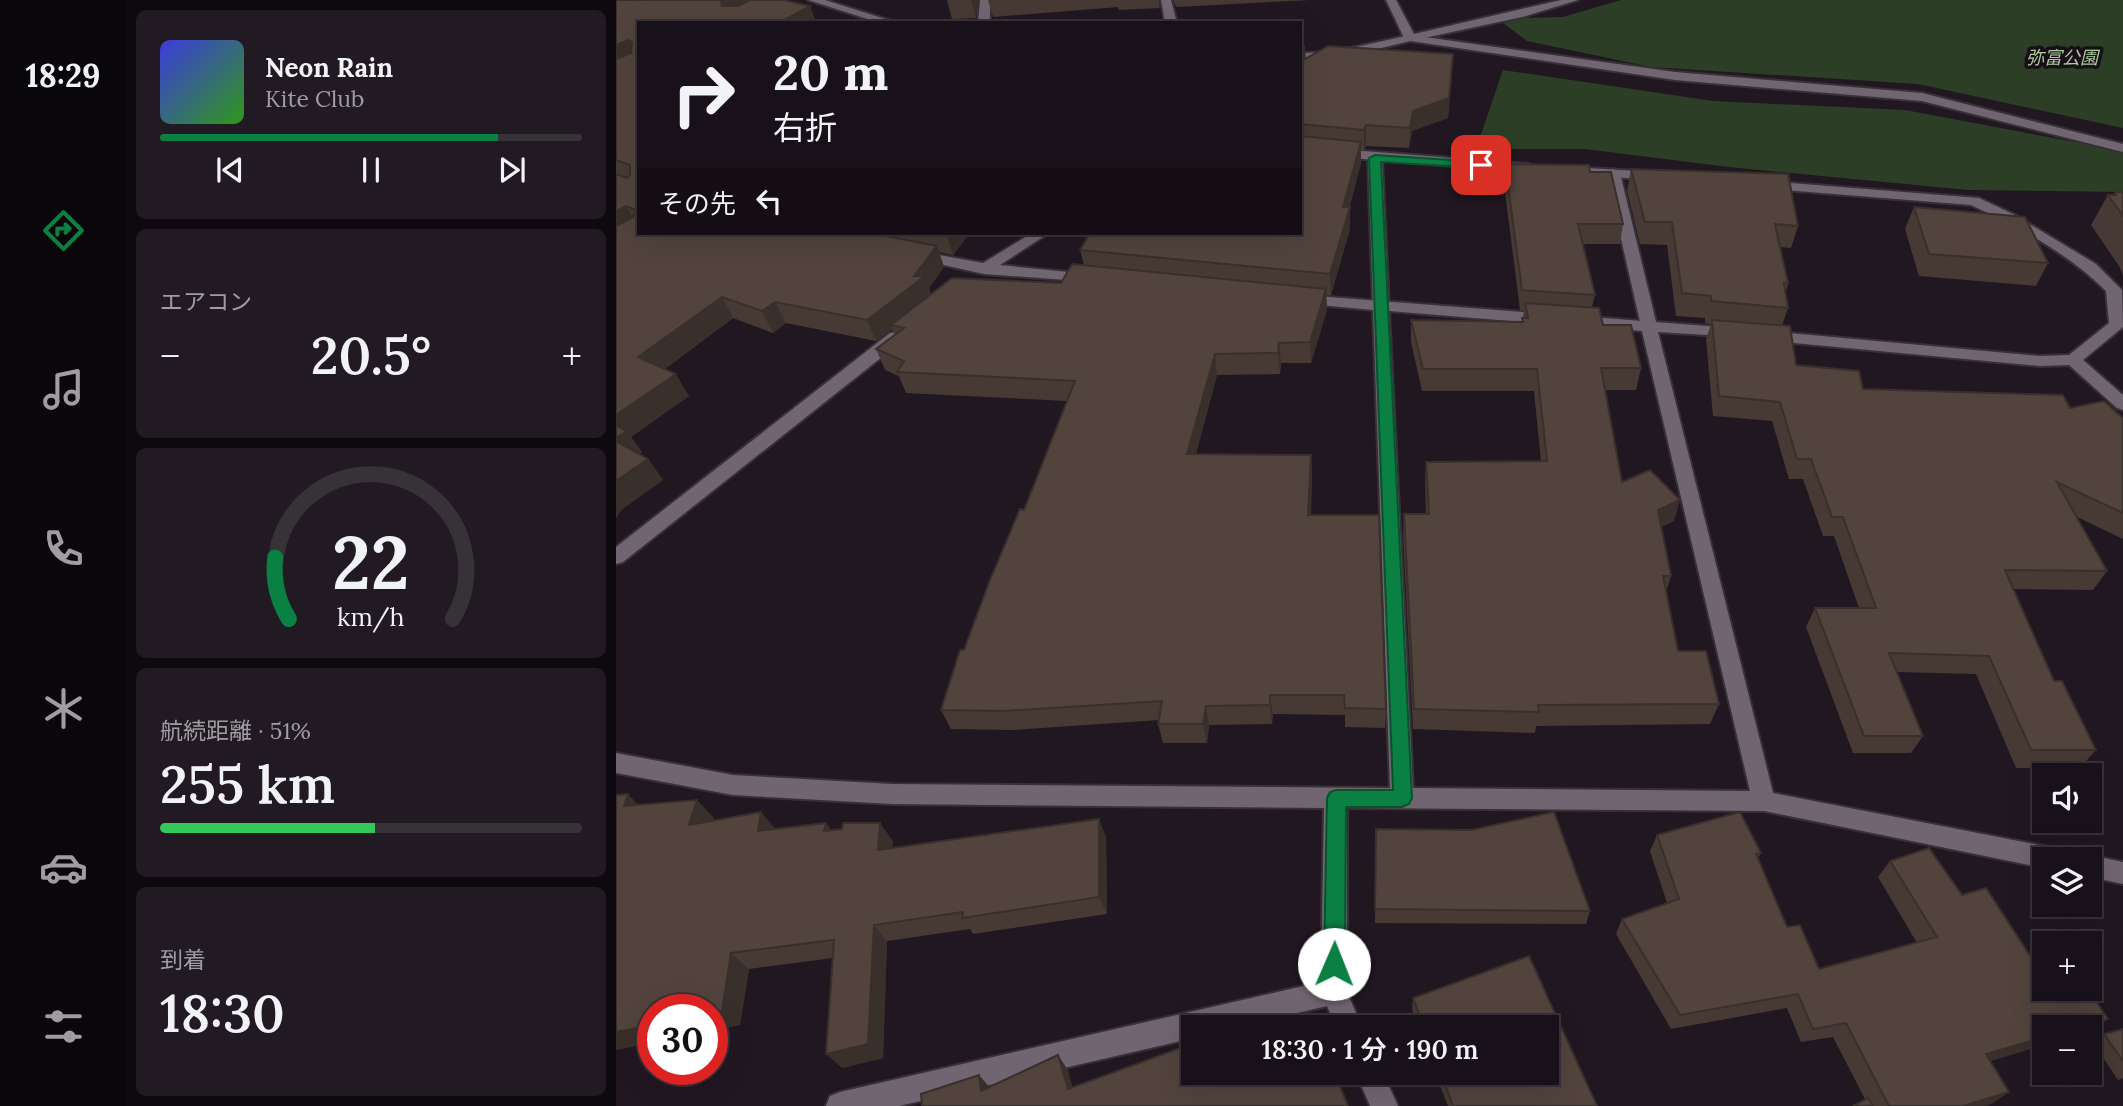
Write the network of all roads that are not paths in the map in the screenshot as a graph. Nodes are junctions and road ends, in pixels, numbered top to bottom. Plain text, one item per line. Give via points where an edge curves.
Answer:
1 (813, 0) edge
2 (985, 0) edge
3 (1166, 0) edge
4 (1391, 0) edge
5 (1573, 0) edge
6 (886, 21) edge
7 (984, 21) edge
8 (1171, 21) edge
9 (1410, 38) junction
10 (1333, 56) junction
11 (1302, 57) edge
12 (1311, 69) edge
13 (2123, 148) edge
14 (1302, 150) edge
15 (1375, 158) junction
16 (1547, 169) edge
17 (1573, 171) edge
18 (1613, 173) junction
19 (1668, 177) edge
20 (1752, 184) edge
21 (1039, 235) edge
22 (902, 252) edge
23 (984, 268) junction
24 (1108, 281) edge
25 (963, 285) edge
26 (1286, 299) edge
27 (1381, 309) junction
28 (1649, 326) junction
29 (909, 327) edge
30 (2073, 360) junction
31 (2123, 404) edge
32 (616, 557) edge
33 (616, 763) edge
34 (1336, 798) junction
35 (1402, 798) junction
36 (1764, 801) junction
37 (2032, 855) edge
38 (2102, 869) edge
39 (2123, 873) edge
40 (1334, 992) junction
41 (1344, 1015) edge
42 (1374, 1085) edge
43 (839, 1106) edge
44 (1384, 1106) edge

1 - 6 street
2 - 7 street
3 - 8 street
4 - 9 street
5 - 9 street
9 - 10 street
9 - 13 street via 1675,76 1922,97
10 - 11 street
10 - 12 street
14 - 15 street
15 - 16 street
15 - 27 street
17 - 18 street
18 - 19 street
18 - 28 street
20 - 30 street via 1974,201 2008,217 2091,267 2114,290 2117,324
21 - 23 street
22 - 23 street
23 - 24 street
23 - 25 street
26 - 27 street
27 - 28 street
27 - 35 street
28 - 30 street via 2040,361
28 - 36 street
29 - 32 street
30 - 31 street
33 - 34 street via 733,785 892,794
34 - 35 street
34 - 40 street
35 - 36 street
36 - 37 street
38 - 39 street
40 - 41 street
40 - 43 street
42 - 44 street

